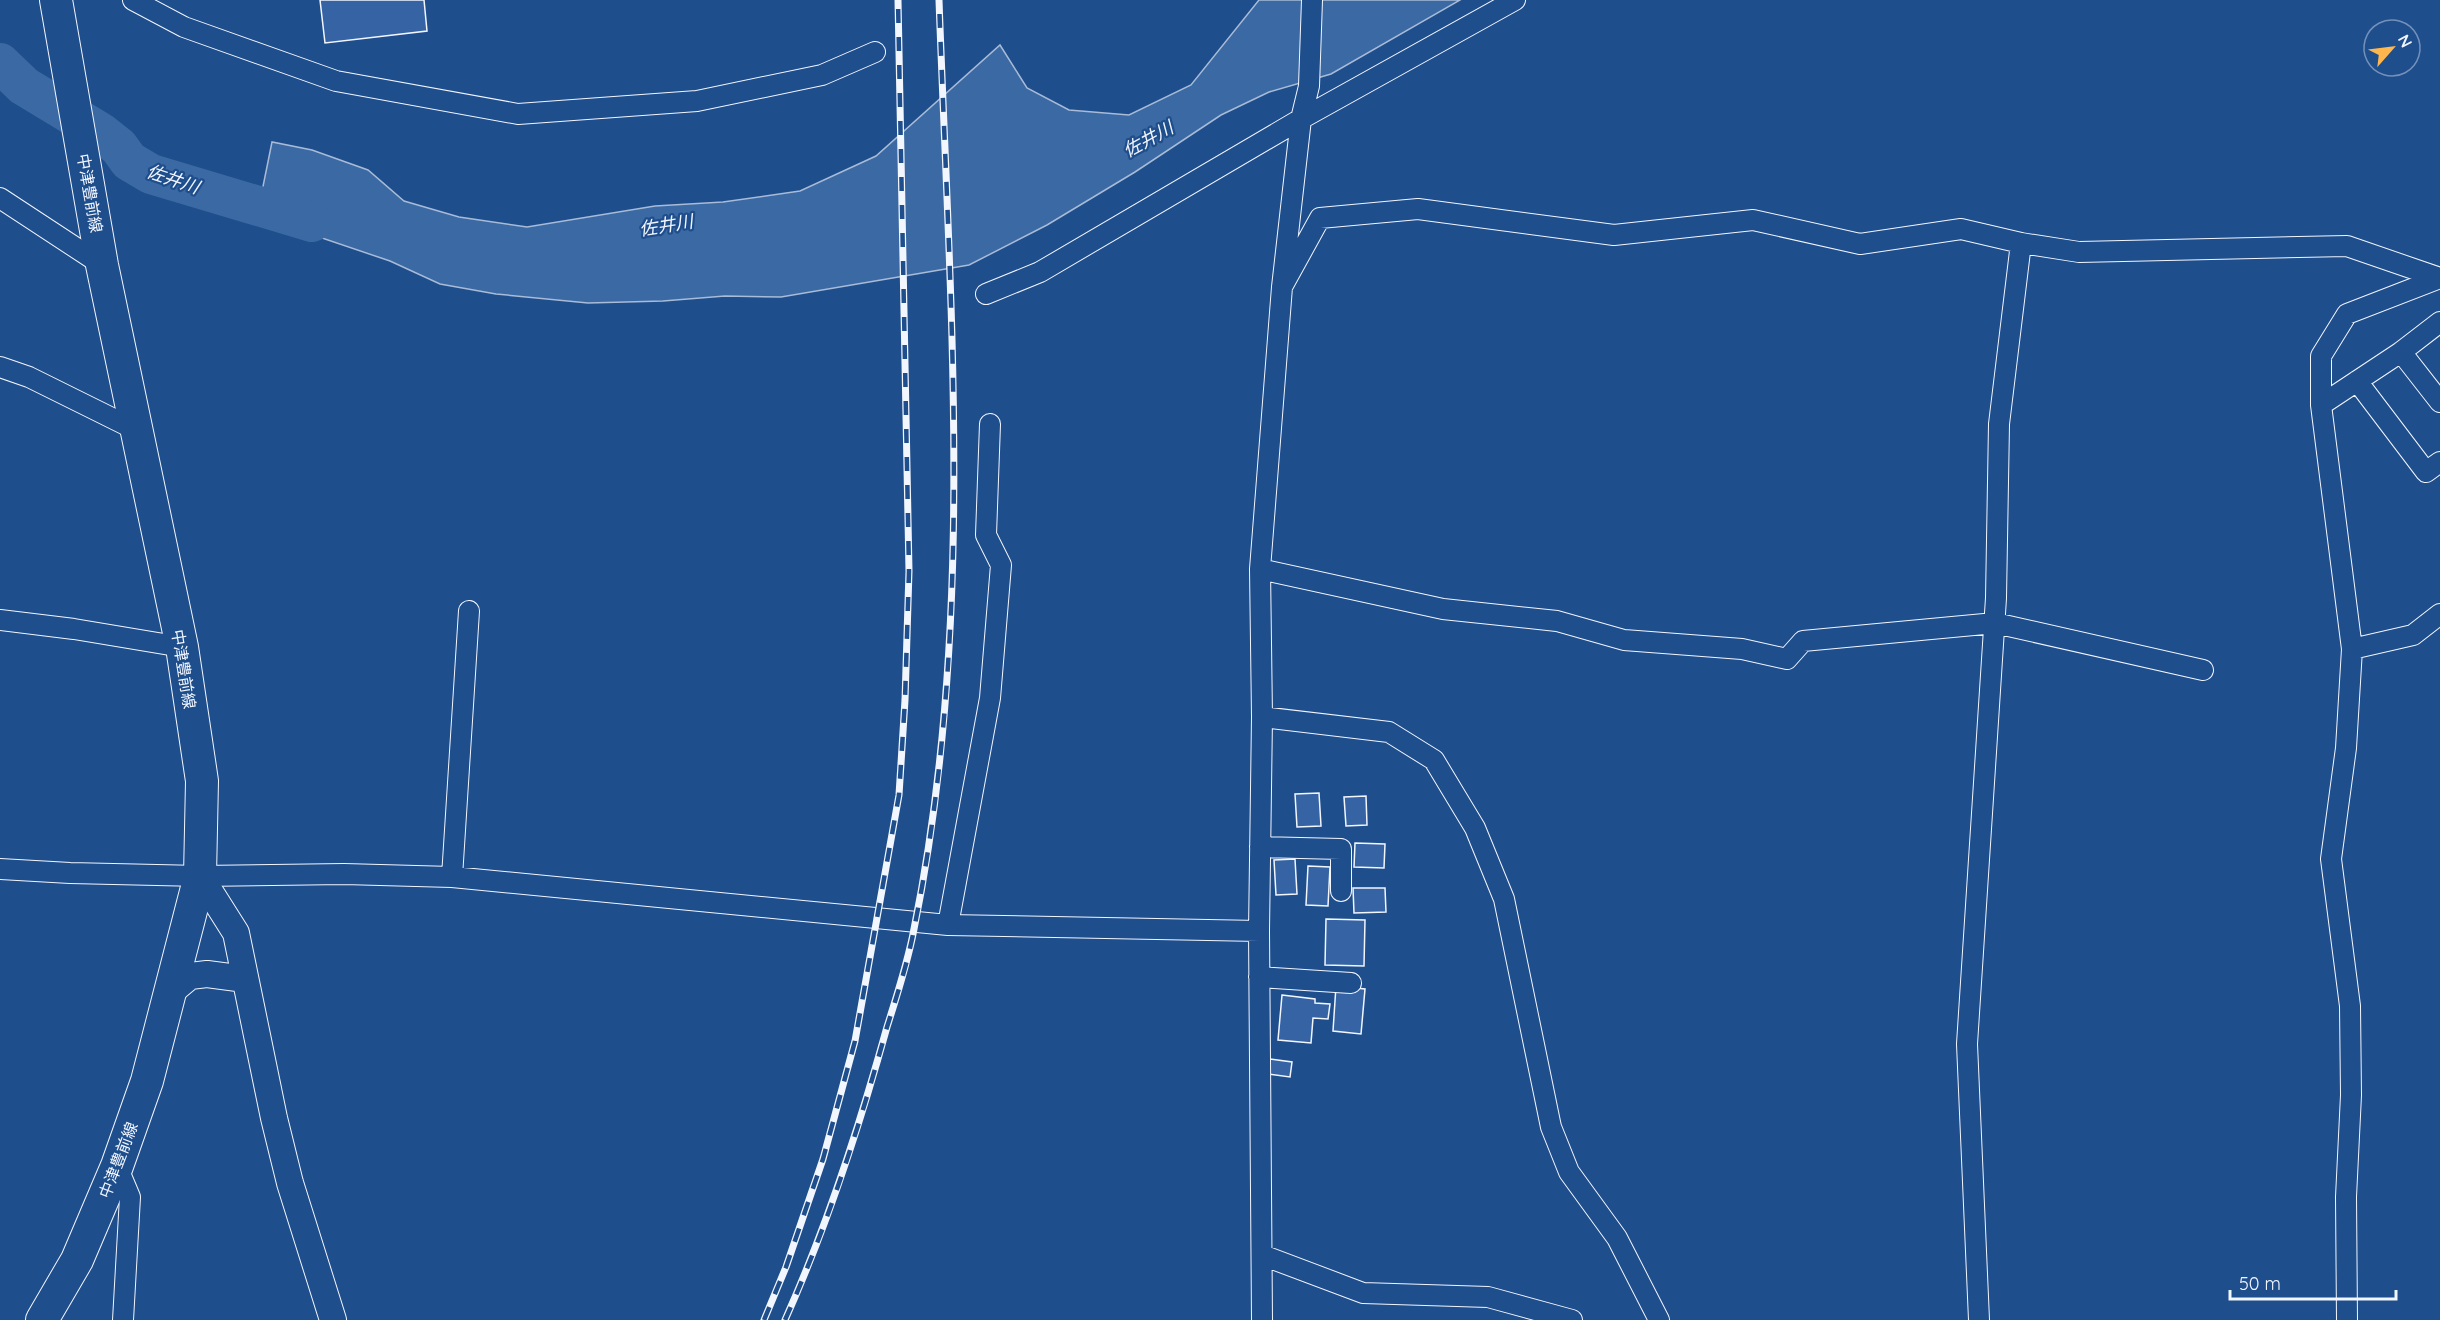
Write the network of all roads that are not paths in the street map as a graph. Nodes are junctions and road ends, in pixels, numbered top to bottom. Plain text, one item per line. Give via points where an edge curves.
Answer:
1 (56, 0) edge
2 (133, 0) edge
3 (1312, 0) edge
4 (1515, 0) edge
5 (875, 52) dead end
6 (1301, 119) junction
7 (0, 198) edge
8 (2021, 243) junction
9 (102, 265) junction
10 (2440, 278) edge
11 (1282, 287) junction
12 (986, 294) dead end
13 (2440, 322) edge
14 (2401, 352) junction
15 (0, 368) edge
16 (2356, 381) junction
17 (2440, 402) edge
18 (2321, 405) junction
19 (990, 424) dead end
20 (136, 429) junction
21 (2440, 462) edge
22 (1260, 569) junction
23 (469, 611) dead end
24 (2440, 614) edge
25 (0, 620) edge
26 (1995, 623) junction
27 (182, 647) junction
28 (2352, 648) junction
29 (2203, 670) dead end
30 (1262, 717) junction
31 (1260, 847) junction
32 (0, 869) edge
33 (201, 876) junction
34 (452, 877) junction
35 (1341, 891) dead end
36 (948, 925) junction
37 (1259, 931) junction
38 (1259, 977) junction
39 (245, 979) junction
40 (1351, 983) dead end
41 (172, 991) junction
42 (117, 1166) junction
43 (1263, 1255) junction
44 (42, 1320) edge
45 (123, 1320) edge
46 (333, 1320) edge
47 (1262, 1320) edge
48 (1572, 1320) edge
49 (1659, 1320) edge
50 (1979, 1320) edge
51 (2347, 1320) edge

1 - 9 main road, 中津豊前線
2 - 5 street via 184,27 336,81 518,114 696,101 822,75
3 - 6 street via 1308,96
4 - 6 street
6 - 11 street
6 - 12 street via 1040,272
7 - 9 street
8 - 10 street via 2079,252 2347,246
8 - 11 street via 1961,229 1860,243 1752,220 1614,235 1418,209 1320,218
8 - 26 street via 1999,424
9 - 20 main road, 中津豊前線
10 - 18 street via 2347,314 2321,356
11 - 22 street
13 - 14 street
14 - 16 street
14 - 17 street
15 - 20 street via 29,377
16 - 18 street
16 - 21 street via 2426,472
18 - 28 street
19 - 36 street via 986,536 1001,565 990,698
20 - 27 main road, 中津豊前線
22 - 26 street via 1443,609 1557,621 1624,640 1742,649 1786,658 1803,641
22 - 30 street
23 - 34 street
24 - 28 street via 2413,635
25 - 27 street
26 - 29 street
26 - 50 street via 1967,1044
27 - 33 main road, 中津豊前線 via 202,782
28 - 51 street via 2346,748 2331,858 2350,1006
30 - 31 street
30 - 49 street via 1389,732 1434,760 1475,828 1504,899 1554,1136 1569,1172 1617,1238
31 - 35 street via 1341,849
31 - 37 street
32 - 33 street
33 - 34 street
33 - 39 street via 236,933
33 - 41 main road, 中津豊前線
34 - 36 street
36 - 37 street
37 - 38 street
38 - 40 street
38 - 43 street
39 - 41 street via 190,976
39 - 46 street via 290,1183
41 - 42 main road, 中津豊前線 via 147,1081
42 - 44 main road, 中津豊前線 via 76,1260
42 - 45 street via 130,1197
43 - 47 street
43 - 48 street via 1363,1293 1488,1297

